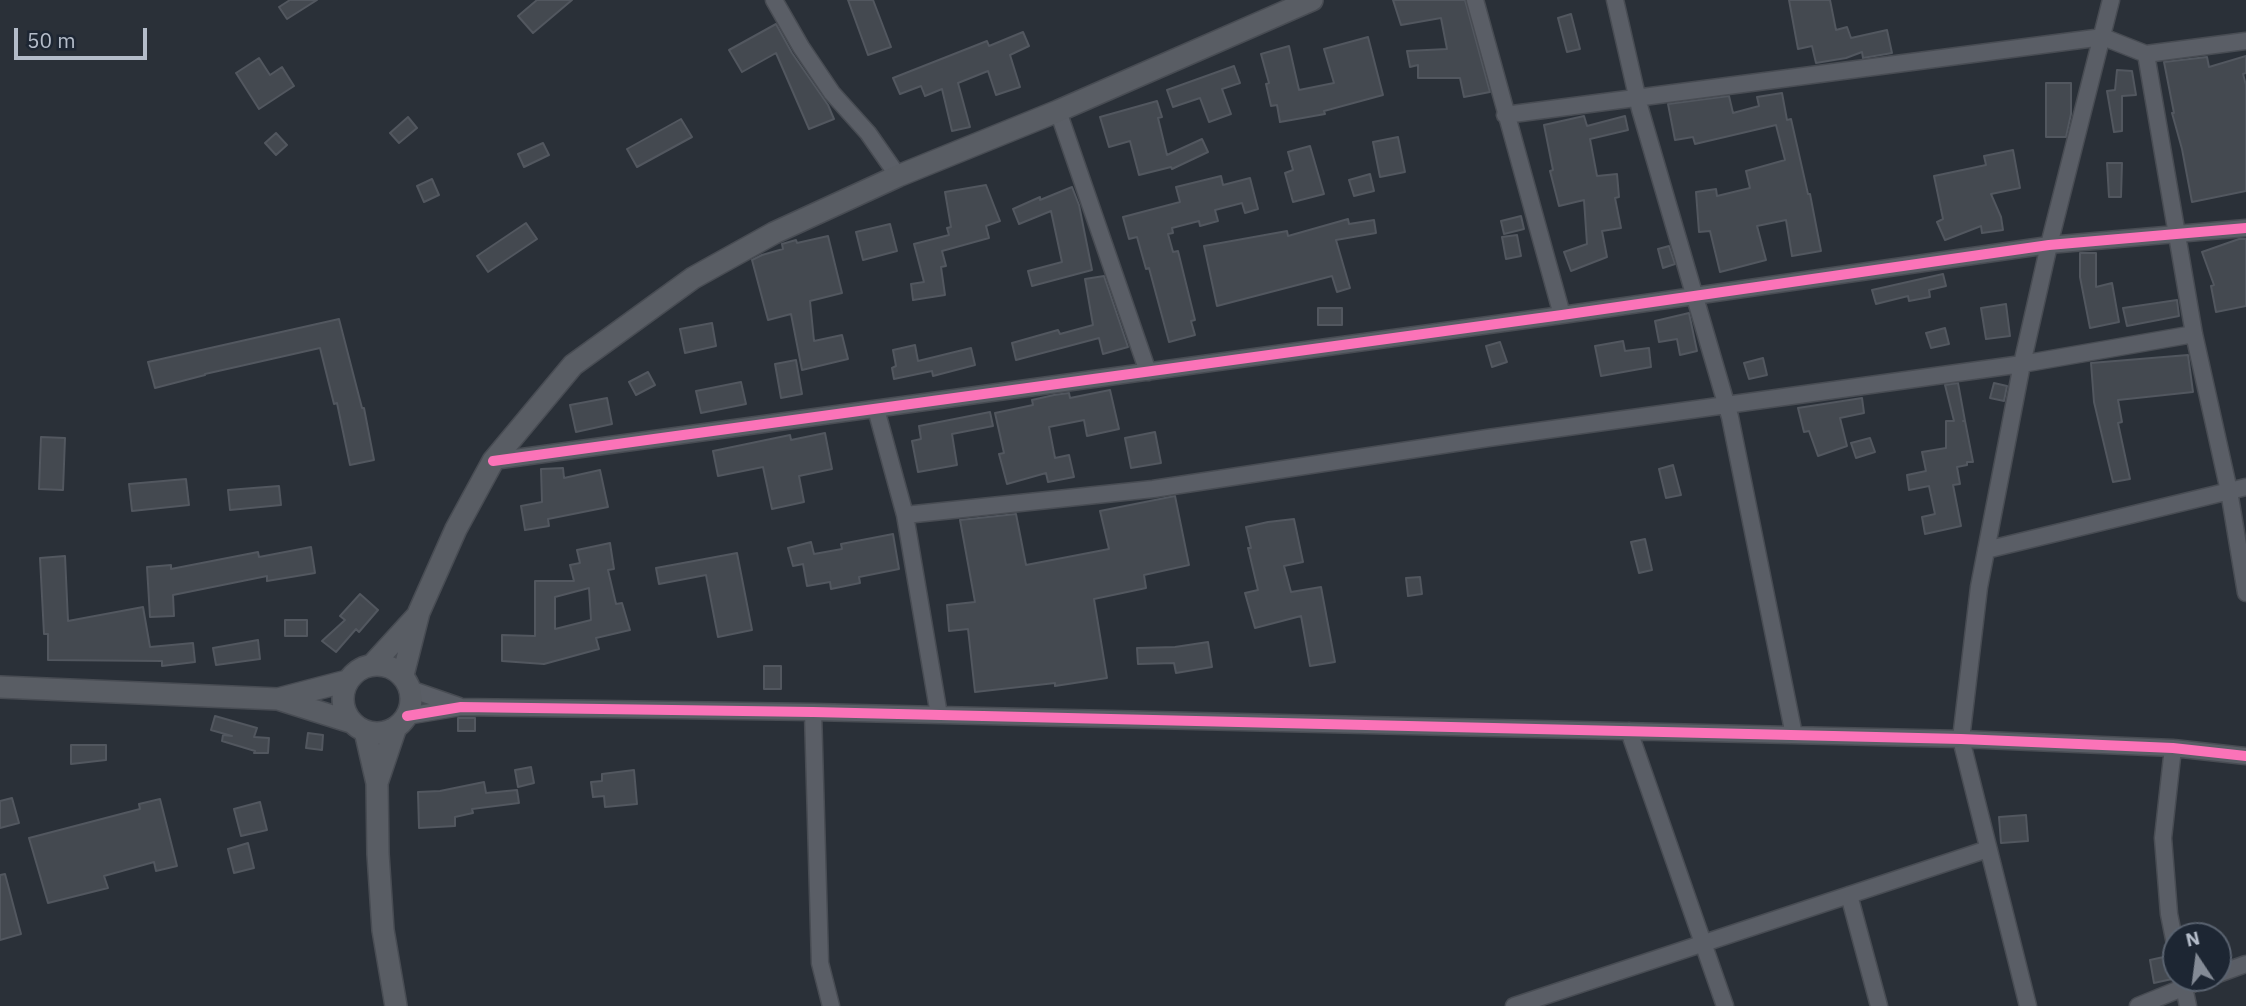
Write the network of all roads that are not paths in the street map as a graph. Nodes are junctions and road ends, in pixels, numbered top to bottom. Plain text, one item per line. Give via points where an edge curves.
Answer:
1 (774, 0) edge
2 (1312, 0) edge
3 (1475, 0) edge
4 (1615, 0) edge
5 (2111, 0) edge
6 (2103, 37) junction
7 (2246, 41) edge
8 (2146, 54) junction
9 (1638, 98) junction
10 (1058, 111) junction
11 (1505, 115) junction
12 (898, 176) junction
13 (2246, 228) edge
14 (2177, 235) junction
15 (2049, 245) junction
16 (1694, 296) junction
17 (1562, 315) junction
18 (2194, 334) junction
19 (2022, 364) junction
20 (1148, 372) junction
21 (1726, 406) junction
22 (876, 409) junction
23 (494, 461) junction
24 (2246, 487) edge
25 (2229, 491) junction
26 (905, 515) junction
27 (1986, 550) junction
28 (2246, 593) edge
29 (419, 612) junction
30 (373, 664) junction
31 (347, 681) junction
32 (406, 682) junction
33 (0, 687) edge
34 (278, 699) junction
35 (461, 707) junction
36 (813, 712) junction
37 (939, 715) junction
38 (401, 721) junction
39 (358, 726) junction
40 (1629, 731) junction
41 (1794, 735) junction
42 (1961, 739) junction
43 (2173, 748) junction
44 (2246, 756) edge
45 (377, 783) junction
46 (1988, 849) junction
47 (1849, 895) junction
48 (2171, 922) edge
49 (1704, 943) junction
50 (2164, 992) edge
51 (396, 1006) edge
52 (831, 1006) edge
53 (1514, 1006) edge
54 (1726, 1006) edge
55 (1879, 1006) edge
56 (2028, 1006) edge
57 (2138, 1006) edge

1 - 12 street via 832,93
2 - 10 main road
3 - 11 street
4 - 9 street
5 - 6 street
6 - 8 street
6 - 9 street
6 - 15 street
7 - 8 street
8 - 14 street
9 - 11 street
9 - 16 street
10 - 12 main road
10 - 20 street
11 - 17 street
12 - 23 main road via 774,233 693,278 573,365
13 - 14 street
14 - 15 street
14 - 18 street
15 - 16 street
15 - 19 street
16 - 17 street
16 - 21 street
17 - 20 street
18 - 19 street
18 - 25 street
19 - 21 street
19 - 27 street
20 - 22 street
21 - 26 street via 1153,489
21 - 41 street
22 - 23 street
22 - 26 street
23 - 29 main road via 456,529
24 - 25 street
25 - 27 street
25 - 28 street
26 - 37 street
27 - 42 street
29 - 30 main road
29 - 32 main road
30 - 31 main road
30 - 32 main road via 394,668
31 - 34 main road
31 - 39 main road via 342,702 345,713
32 - 35 street
32 - 38 main road via 411,698
33 - 34 main road
34 - 39 main road
35 - 36 street
35 - 38 street
36 - 37 street
36 - 52 street via 820,963
37 - 40 street
38 - 39 main road via 381,733
38 - 45 main road
39 - 45 main road
40 - 41 street
40 - 49 street
41 - 42 street
42 - 43 street
42 - 46 street
43 - 44 street
43 - 48 street via 2163,838
45 - 51 main road via 383,930
46 - 47 street
46 - 56 street
47 - 49 street
47 - 55 street
49 - 53 street
49 - 54 street
50 - 57 street

